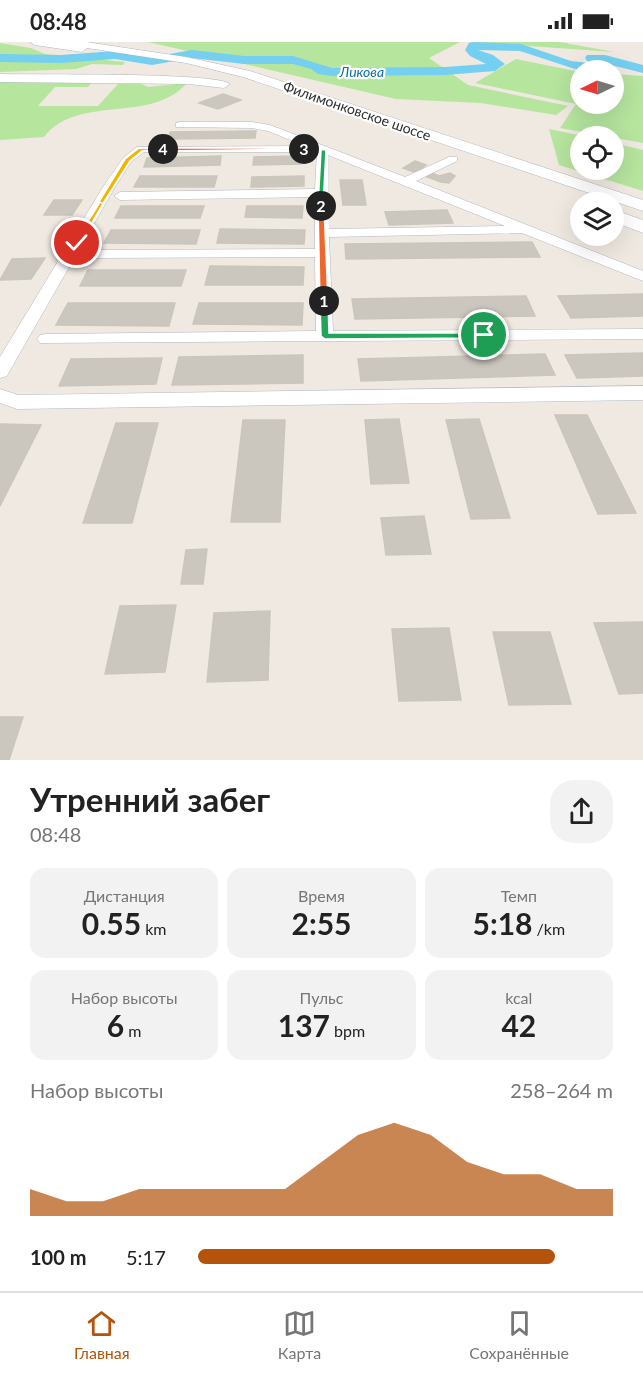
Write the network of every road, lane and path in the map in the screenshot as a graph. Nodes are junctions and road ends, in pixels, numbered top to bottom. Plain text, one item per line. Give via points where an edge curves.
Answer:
1 (34, 42) edge
2 (65, 42) edge
3 (105, 50) junction
4 (215, 69) junction
5 (0, 78) edge
6 (301, 104) junction
7 (180, 125) dead end
8 (323, 150) junction
9 (453, 159) junction
10 (405, 182) junction
11 (517, 182) dead end
12 (321, 193) junction
13 (120, 196) dead end
14 (643, 206) edge
15 (624, 220) edge
16 (643, 227) edge
17 (526, 230) junction
18 (322, 233) junction
19 (323, 253) junction
20 (88, 254) dead end
21 (643, 276) edge
22 (643, 334) edge
23 (325, 336) junction
24 (46, 339) dead end
25 (0, 372) edge
26 (643, 393) edge
27 (0, 396) edge

1 - 3 main road, Филимонковское шоссе
2 - 3 main road, Филимонковское шоссе
3 - 4 main road, Филимонковское шоссе
4 - 6 main road, Филимонковское шоссе
4 - 14 main road, Филимонковское шоссе via 290,87
5 - 6 main road via 189,80 241,87
6 - 9 main road, Филимонковское шоссе
7 - 8 street via 270,128
8 - 10 street
8 - 12 street
8 - 25 street via 141,149 127,160 109,187
9 - 10 street
9 - 11 main road, Филимонковское шоссе
10 - 17 street
12 - 13 street
12 - 18 street
15 - 16 main road
17 - 18 street
17 - 21 street
18 - 19 street
19 - 20 street
19 - 23 street
22 - 23 street
23 - 24 street
26 - 27 street via 17,402

